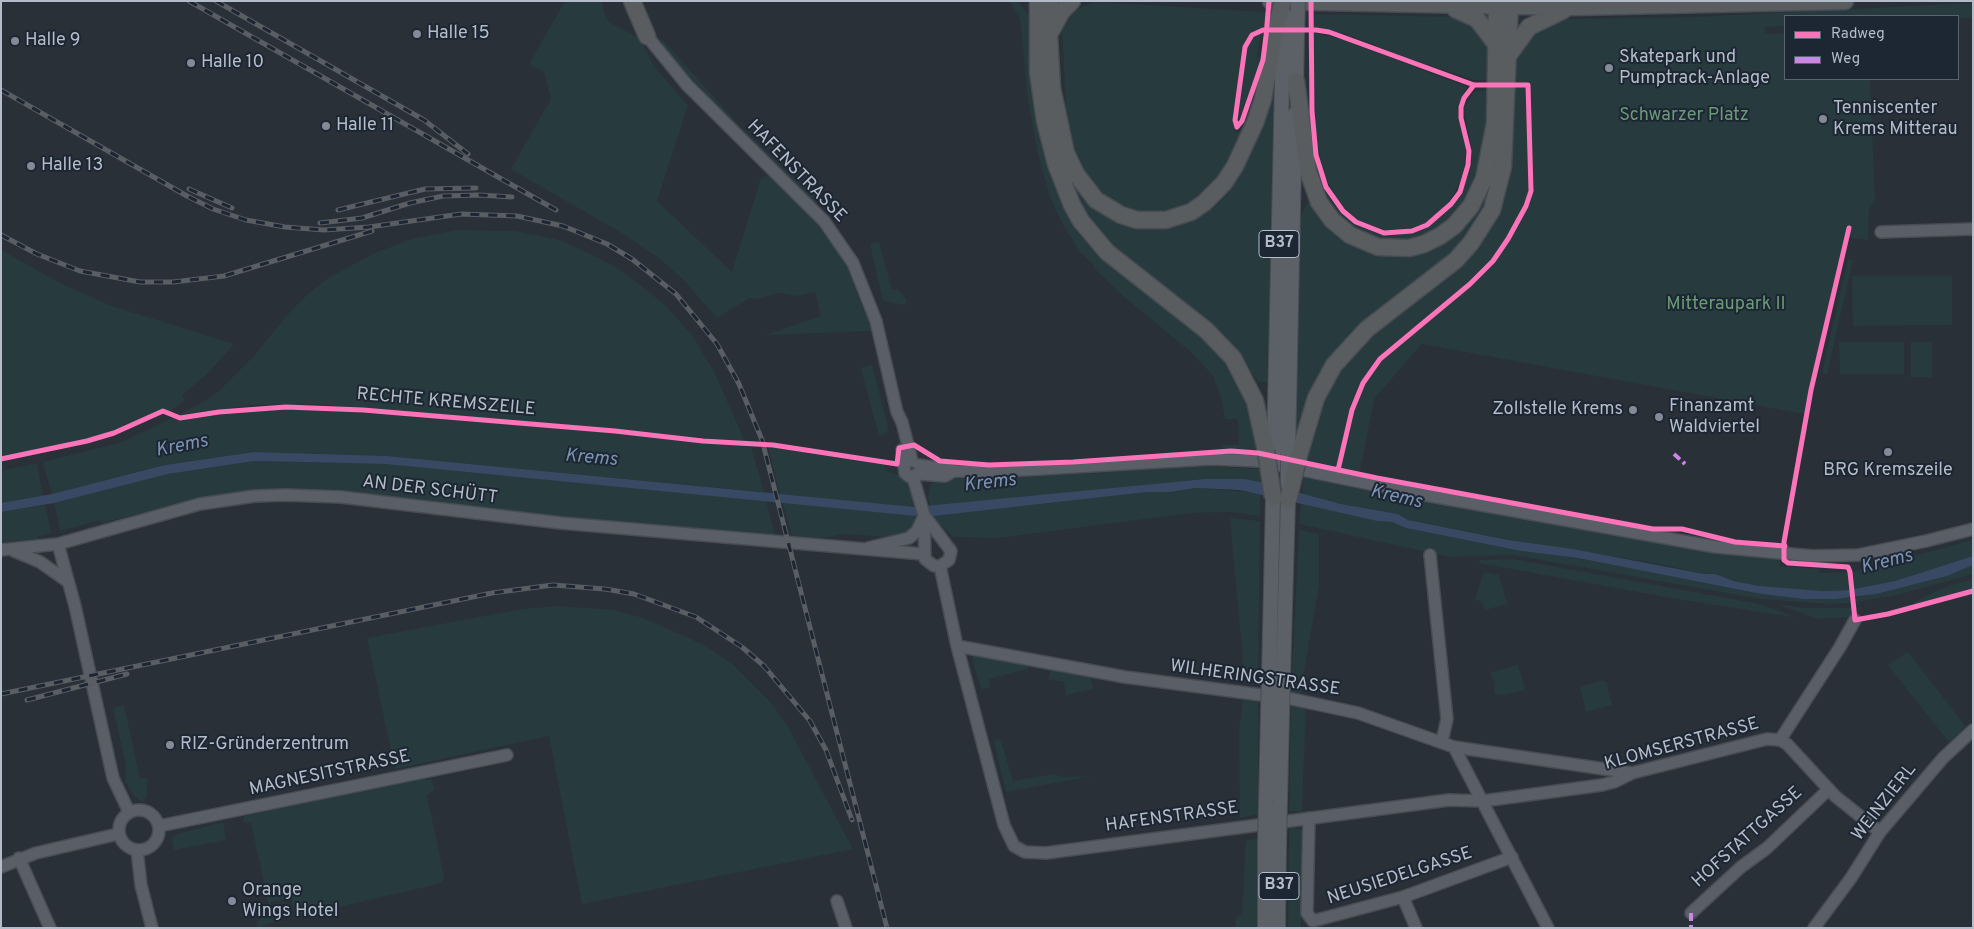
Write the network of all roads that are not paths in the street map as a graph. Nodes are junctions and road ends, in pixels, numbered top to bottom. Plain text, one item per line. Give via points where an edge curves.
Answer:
1 (632, 1) edge
2 (1024, 1) edge
3 (1038, 1) edge
4 (1050, 1) edge
5 (1072, 1) edge
6 (1271, 1) edge
7 (1283, 1) edge
8 (1298, 1) edge
9 (1844, 1) edge
10 (1503, 4) edge
11 (1446, 6) junction
12 (1573, 7) junction
13 (1037, 22) junction
14 (1049, 35) junction
15 (647, 36) joint
16 (1285, 37) junction
17 (1496, 44) junction
18 (1508, 56) junction
19 (1296, 81) junction
20 (1973, 229) edge
21 (1881, 232) dead end
22 (1282, 453) junction
23 (914, 470) junction
24 (1281, 498) junction
25 (924, 515) junction
26 (1973, 529) edge
27 (942, 539) junction
28 (58, 544) junction
29 (925, 544) junction
30 (6, 550) edge
31 (860, 550) junction
32 (1430, 555) dead end
33 (940, 566) junction
34 (67, 580) junction
35 (1855, 620) dead end
36 (957, 646) junction
37 (1276, 677) junction
38 (1973, 730) edge
39 (1780, 740) junction
40 (1442, 741) junction
41 (1454, 747) junction
42 (507, 755) dead end
43 (1632, 773) junction
44 (1829, 789) junction
45 (1483, 801) junction
46 (129, 812) junction
47 (1309, 818) junction
48 (159, 826) junction
49 (1880, 832) junction
50 (118, 834) junction
51 (1272, 845) junction
52 (137, 850) junction
53 (1512, 857) junction
54 (19, 858) junction
55 (1, 867) edge
56 (1403, 897) junction
57 (837, 900) dead end
58 (1690, 913) dead end
59 (50, 928) edge
60 (152, 928) edge
61 (846, 928) edge
62 (1265, 928) edge
63 (1278, 928) edge
64 (1416, 928) edge
65 (1548, 928) edge
66 (1814, 928) edge

1 - 15 highway
2 - 13 highway
3 - 13 highway
4 - 14 highway
5 - 14 highway via 1062,11
6 - 11 highway
7 - 16 highway, bridge
8 - 16 main road, B37, bridge
9 - 12 highway
10 - 11 highway
10 - 12 highway
10 - 17 highway
10 - 18 highway
11 - 17 highway via 1477,19
12 - 18 highway via 1529,27
13 - 22 highway via 1038,72 1045,121 1056,164 1081,221 1107,252 1206,330 1233,358
14 - 16 highway via 1056,111 1066,153 1076,174 1089,193 1107,208 1137,220 1153,221 1176,218 1204,203 1224,183 1247,144
15 - 23 street, HAFENSTRASSE via 687,85 824,221 853,263 871,305
16 - 19 main road, B37
16 - 22 main road, B37
17 - 19 highway via 1493,142 1478,193 1454,226 1440,236 1409,248 1378,247 1362,242 1340,228 1324,210 1308,171
18 - 22 highway via 1503,167 1499,187 1483,226 1456,260 1367,329 1334,365
19 - 22 main road, B37
20 - 21 street
22 - 24 highway, bridge
22 - 24 highway, bridge
23 - 25 street, HAFENSTRASSE
23 - 26 street via 945,476 956,471 1074,468 1211,459 1258,462 1707,545 1814,556 1858,555
24 - 37 main road, B37 via 1286,539
24 - 37 main road, B37 via 1272,536
25 - 27 street, HAFENSTRASSE
25 - 29 street, HAFENSTRASSE
25 - 31 street, AN DER SCHÜTT via 913,536
27 - 29 street
27 - 33 street via 950,546 951,555
28 - 30 street, AN DER SCHÜTT
28 - 31 street, AN DER SCHÜTT via 200,504 255,496 294,495 341,497 552,522
28 - 34 street
29 - 31 street, AN DER SCHÜTT
29 - 33 street via 929,564
30 - 34 street via 40,562
32 - 40 street via 1447,719
33 - 36 street, HAFENSTRASSE
34 - 46 street via 113,778
35 - 39 street, KLOMSERSTRASSE
36 - 40 street, WILHERINGSTRASSE via 1125,677 1331,706
36 - 47 street, HAFENSTRASSE via 1004,826 1014,846 1025,852 1046,853
37 - 51 main road, B37, bridge
38 - 49 street, WEINZIERL via 1942,758
39 - 43 street, KLOMSERSTRASSE via 1754,741
39 - 44 street
40 - 41 street, WILHERINGSTRASSE
41 - 43 street, WILHERINGSTRASSE
41 - 45 street
42 - 48 street, MAGNESITSTRASSE
43 - 45 street, KLOMSERSTRASSE via 1602,785
44 - 49 street
44 - 58 street, HOFSTATTGASSE via 1767,848
45 - 47 street, HAFENSTRASSE via 1454,799
45 - 53 street
46 - 48 street via 147,811
46 - 50 street via 119,824
47 - 56 street, NEUSIEDELGASSE via 1308,913 1313,922
48 - 52 street via 159,835 154,843 147,849
49 - 66 street, WEINZIERL
50 - 52 street via 129,848
50 - 54 street
51 - 62 main road, B37
51 - 63 main road, B37
52 - 60 street via 141,885
53 - 56 street, NEUSIEDELGASSE
53 - 65 street
54 - 55 street
54 - 59 street
56 - 64 street
57 - 61 street

